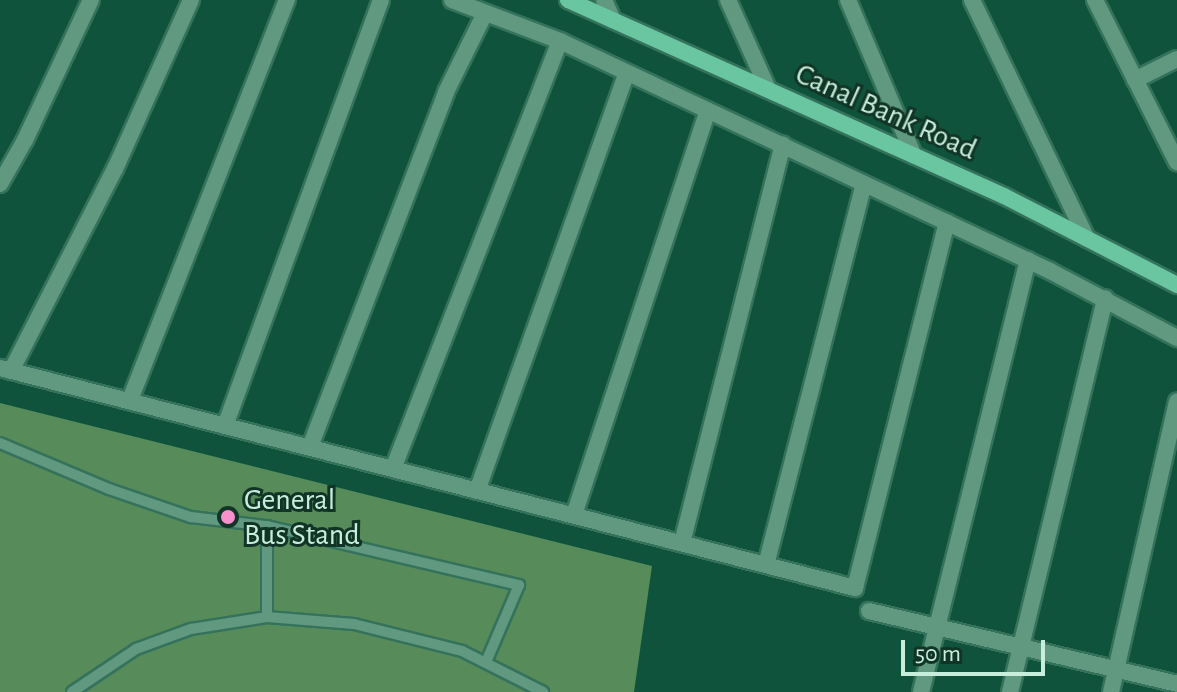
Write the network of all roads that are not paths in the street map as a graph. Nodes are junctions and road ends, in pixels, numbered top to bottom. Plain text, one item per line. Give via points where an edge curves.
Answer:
1 (91, 0) edge
2 (191, 0) edge
3 (287, 0) edge
4 (381, 0) edge
5 (452, 0) edge
6 (568, 0) edge
7 (604, 0) edge
8 (728, 0) edge
9 (848, 0) edge
10 (972, 0) edge
11 (1095, 0) edge
12 (485, 13) junction
13 (613, 20) junction
14 (560, 41) junction
15 (1177, 59) edge
16 (627, 73) junction
17 (1135, 80) junction
18 (768, 89) junction
19 (708, 111) junction
20 (783, 145) junction
21 (914, 156) junction
22 (1177, 162) edge
23 (0, 184) edge
24 (864, 184) junction
25 (947, 222) junction
26 (1087, 239) junction
27 (1028, 260) junction
28 (1177, 285) edge
29 (1105, 298) junction
30 (1177, 338) edge
31 (6, 370) edge
32 (130, 400) junction
33 (1177, 401) edge
34 (225, 426) junction
35 (0, 443) edge
36 (310, 447) junction
37 (393, 469) junction
38 (477, 491) junction
39 (574, 515) junction
40 (267, 526) junction
41 (682, 543) junction
42 (766, 565) junction
43 (869, 611) dead end
44 (267, 617) junction
45 (937, 627) junction
46 (1021, 647) junction
47 (486, 662) junction
48 (1116, 669) junction
49 (1177, 684) edge
50 (72, 692) edge
51 (543, 692) edge
52 (921, 692) edge
53 (1010, 692) edge
54 (1111, 692) edge

1 - 23 street
2 - 31 street via 115,169
3 - 32 street
4 - 34 street
5 - 12 street
6 - 13 street, Canal Bank Road
7 - 13 street
8 - 18 street
9 - 21 street
10 - 26 street
11 - 17 street
12 - 14 street
12 - 36 street via 446,92
13 - 18 street, Canal Bank Road
14 - 16 street
14 - 37 street
15 - 17 street
16 - 19 street
16 - 38 street
17 - 22 street
18 - 21 street, Canal Bank Road
19 - 20 street
19 - 39 street
20 - 24 street
20 - 41 street
21 - 26 street, Canal Bank Road
24 - 25 street
24 - 42 street
25 - 27 street
25 - 42 street via 858,584 849,588
26 - 28 street, Canal Bank Road
27 - 29 street
27 - 45 street
29 - 30 street
29 - 46 street
31 - 32 street
32 - 34 street
33 - 48 street
34 - 36 street
35 - 40 lane via 191,517
36 - 37 street
37 - 38 street
38 - 39 street
39 - 41 street
40 - 44 lane
40 - 47 lane via 519,585
41 - 42 street
43 - 45 street
44 - 47 lane via 354,624
44 - 50 lane via 191,629 136,649
45 - 46 street
45 - 52 street
46 - 48 street
46 - 53 street
47 - 51 lane
48 - 49 street
48 - 54 street

